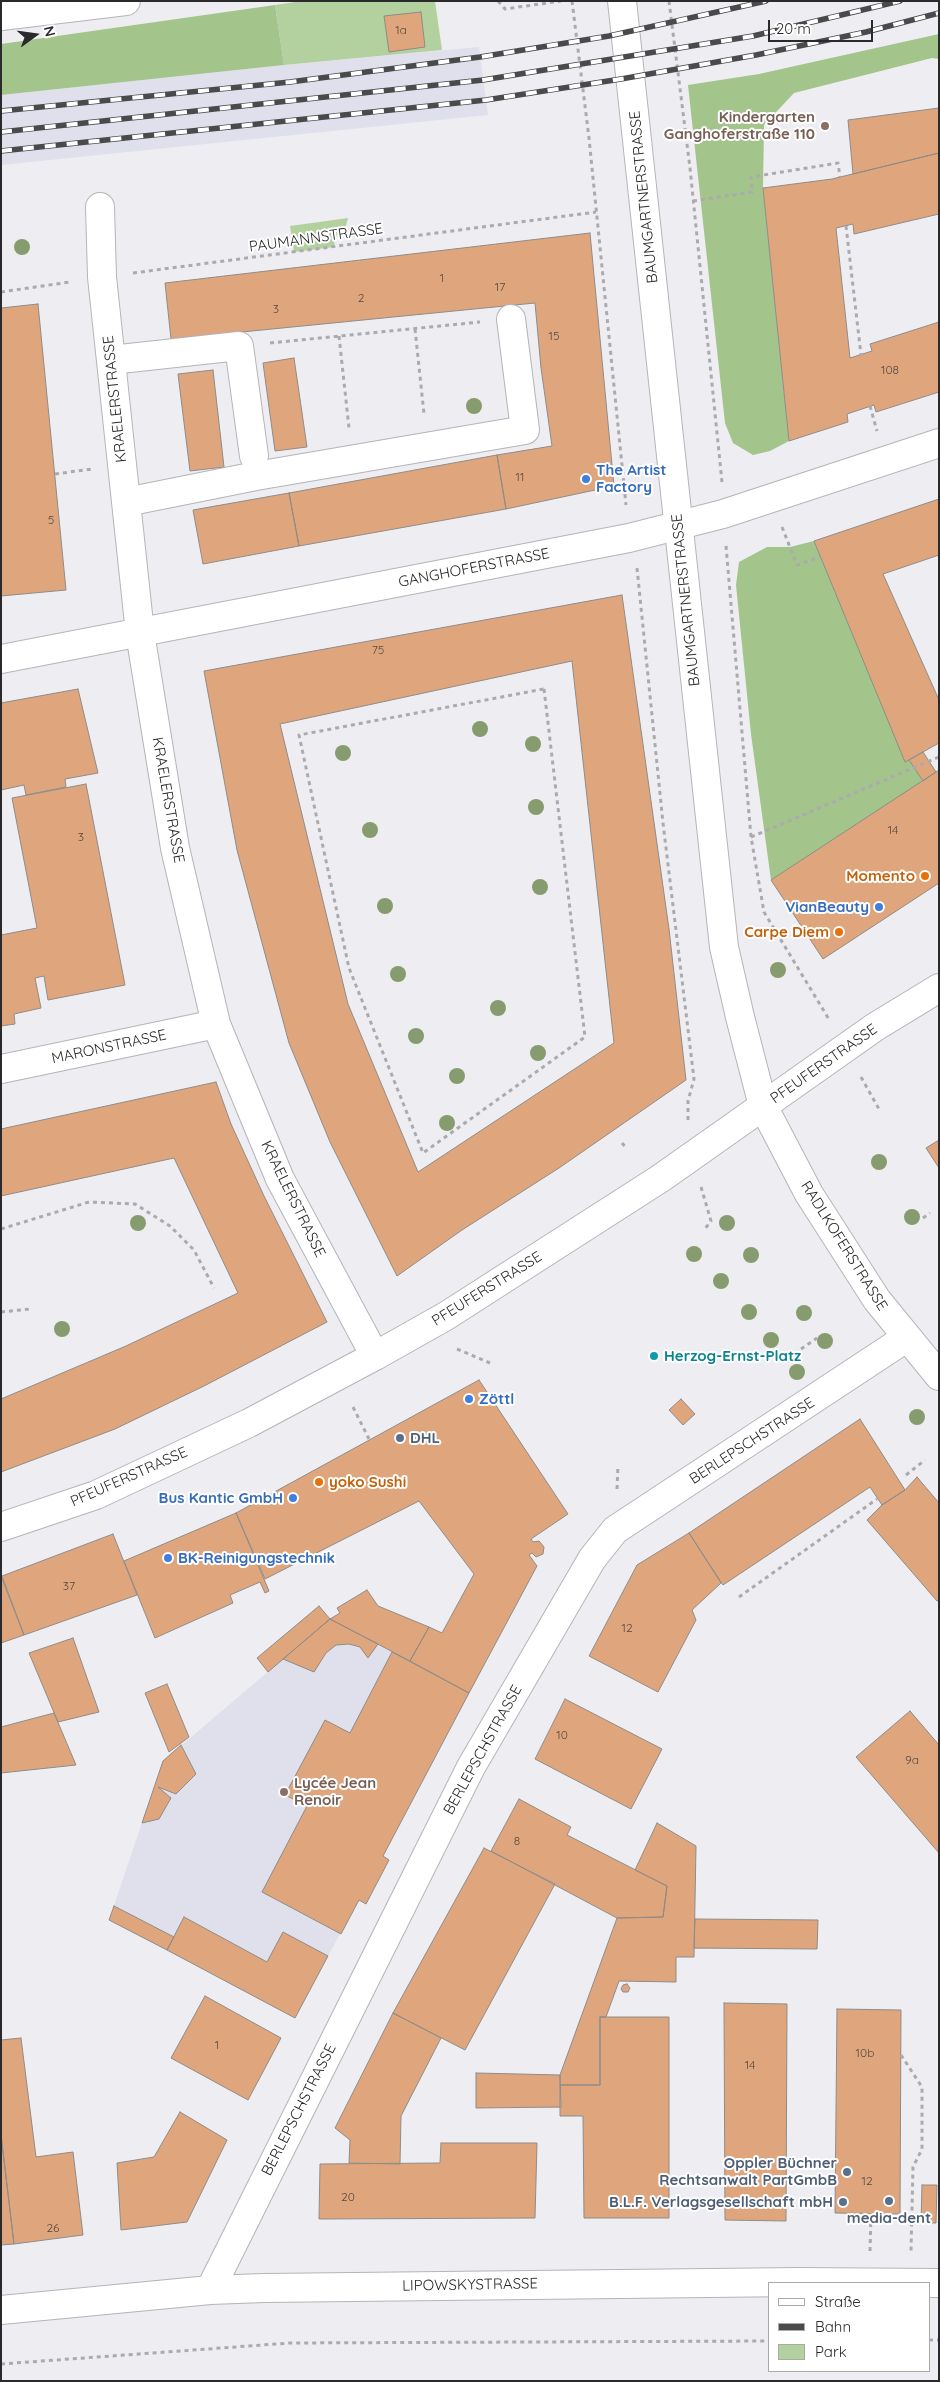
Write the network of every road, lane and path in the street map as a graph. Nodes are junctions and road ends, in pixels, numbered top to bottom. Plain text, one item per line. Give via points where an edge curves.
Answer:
1 (126, 1) edge
2 (561, 1) edge
3 (572, 1) edge
4 (622, 1) edge
5 (669, 1) edge
6 (498, 2) edge
7 (1, 16) edge
8 (840, 177) dead end
9 (693, 201) junction
10 (100, 208) dead end
11 (596, 212) junction
12 (846, 226) dead end
13 (102, 277) junction
14 (1, 292) edge
15 (510, 319) dead end
16 (476, 323) dead end
17 (415, 329) junction
18 (339, 336) junction
19 (239, 346) junction
20 (861, 355) dead end
21 (111, 360) junction
22 (424, 417) dead end
23 (349, 432) dead end
24 (939, 443) edge
25 (254, 456) dead end
26 (126, 502) junction
27 (723, 514) junction
28 (678, 525) junction
29 (629, 538) junction
30 (788, 542) dead end
31 (820, 557) dead end
32 (140, 633) junction
33 (1, 659) edge
34 (298, 735) joint
35 (939, 757) edge
36 (751, 837) junction
37 (762, 884) dead end
38 (760, 889) junction
39 (939, 988) edge
40 (216, 1024) junction
41 (844, 1049) junction
42 (1, 1070) edge
43 (688, 1101) dead end
44 (763, 1106) junction
45 (879, 1109) dead end
46 (622, 1143) dead end
47 (627, 1149) dead end
48 (930, 1213) dead end
49 (923, 1218) dead end
50 (711, 1221) dead end
51 (1, 1229) edge
52 (704, 1230) dead end
53 (214, 1288) dead end
54 (30, 1309) dead end
55 (1, 1312) edge
56 (817, 1338) dead end
57 (906, 1338) junction
58 (457, 1349) dead end
59 (801, 1349) dead end
60 (375, 1356) junction
61 (490, 1363) dead end
62 (939, 1376) edge
63 (353, 1407) dead end
64 (369, 1439) dead end
65 (926, 1460) dead end
66 (906, 1475) dead end
67 (877, 1498) dead end
68 (1, 1527) edge
69 (739, 1597) dead end
70 (901, 2055) dead end
71 (872, 2214) dead end
72 (869, 2282) edge
73 (911, 2282) edge
74 (768, 2283) edge
75 (210, 2290) junction
76 (1, 2310) edge
77 (768, 2342) edge
78 (1, 2364) edge

1 - 7 street
2 - 6 path via 505,9
3 - 11 path
4 - 28 street, BAUMGARTNERSTRASSE
5 - 9 path
8 - 9 path via 838,164 751,177 752,192
9 - 27 path via 721,463
10 - 13 street, KRAELERSTRASSE
11 - 13 path, PAUMANNSTRASSE
11 - 29 path
12 - 20 path
13 - 14 path, PAUMANNSTRASSE
13 - 21 street, KRAELERSTRASSE
15 - 26 street via 525,430 266,474
16 - 17 path
17 - 18 path
17 - 22 path
18 - 19 path
18 - 23 path
19 - 21 street
19 - 25 street
21 - 26 street, KRAELERSTRASSE
24 - 27 street, GANGHOFERSTRASSE
26 - 32 street, KRAELERSTRASSE
27 - 28 street, GANGHOFERSTRASSE
27 - 36 path
28 - 29 street, GANGHOFERSTRASSE
28 - 44 street, BAUMGARTNERSTRASSE via 724,947
29 - 32 street, GANGHOFERSTRASSE
29 - 43 path via 637,568 694,1078
30 - 31 path via 797,565
32 - 33 street, GANGHOFERSTRASSE
32 - 40 street, KRAELERSTRASSE via 175,848
34 - 34 path via 349,968 423,1153 585,1037 544,689
35 - 36 path
36 - 38 path
37 - 38 path
38 - 41 path via 764,912
39 - 41 street, PFEUFERSTRASSE
40 - 42 street, MARONSTRASSE
40 - 60 street, KRAELERSTRASSE via 280,1179
41 - 44 street, PFEUFERSTRASSE
41 - 45 path
44 - 57 street, RADLKOFERSTRASSE via 826,1223
44 - 60 street, PFEUFERSTRASSE via 660,1178 446,1316
46 - 47 path
48 - 49 path
50 - 52 path
51 - 53 path via 89,1202 135,1204 170,1226 194,1250
54 - 55 path
56 - 59 path
57 - 62 street, RADLKOFERSTRASSE
57 - 75 street, BERLEPSCHSTRASSE via 615,1530 592,1559 471,1767
58 - 61 path
60 - 68 street, PFEUFERSTRASSE via 249,1422 96,1495
63 - 64 path
65 - 66 path
67 - 69 path
70 - 73 path via 922,2087 922,2149 913,2167
71 - 72 path
74 - 75 street, LIPOWSKYSTRASSE
75 - 76 street, LIPOWSKYSTRASSE
77 - 78 path via 290,2343

